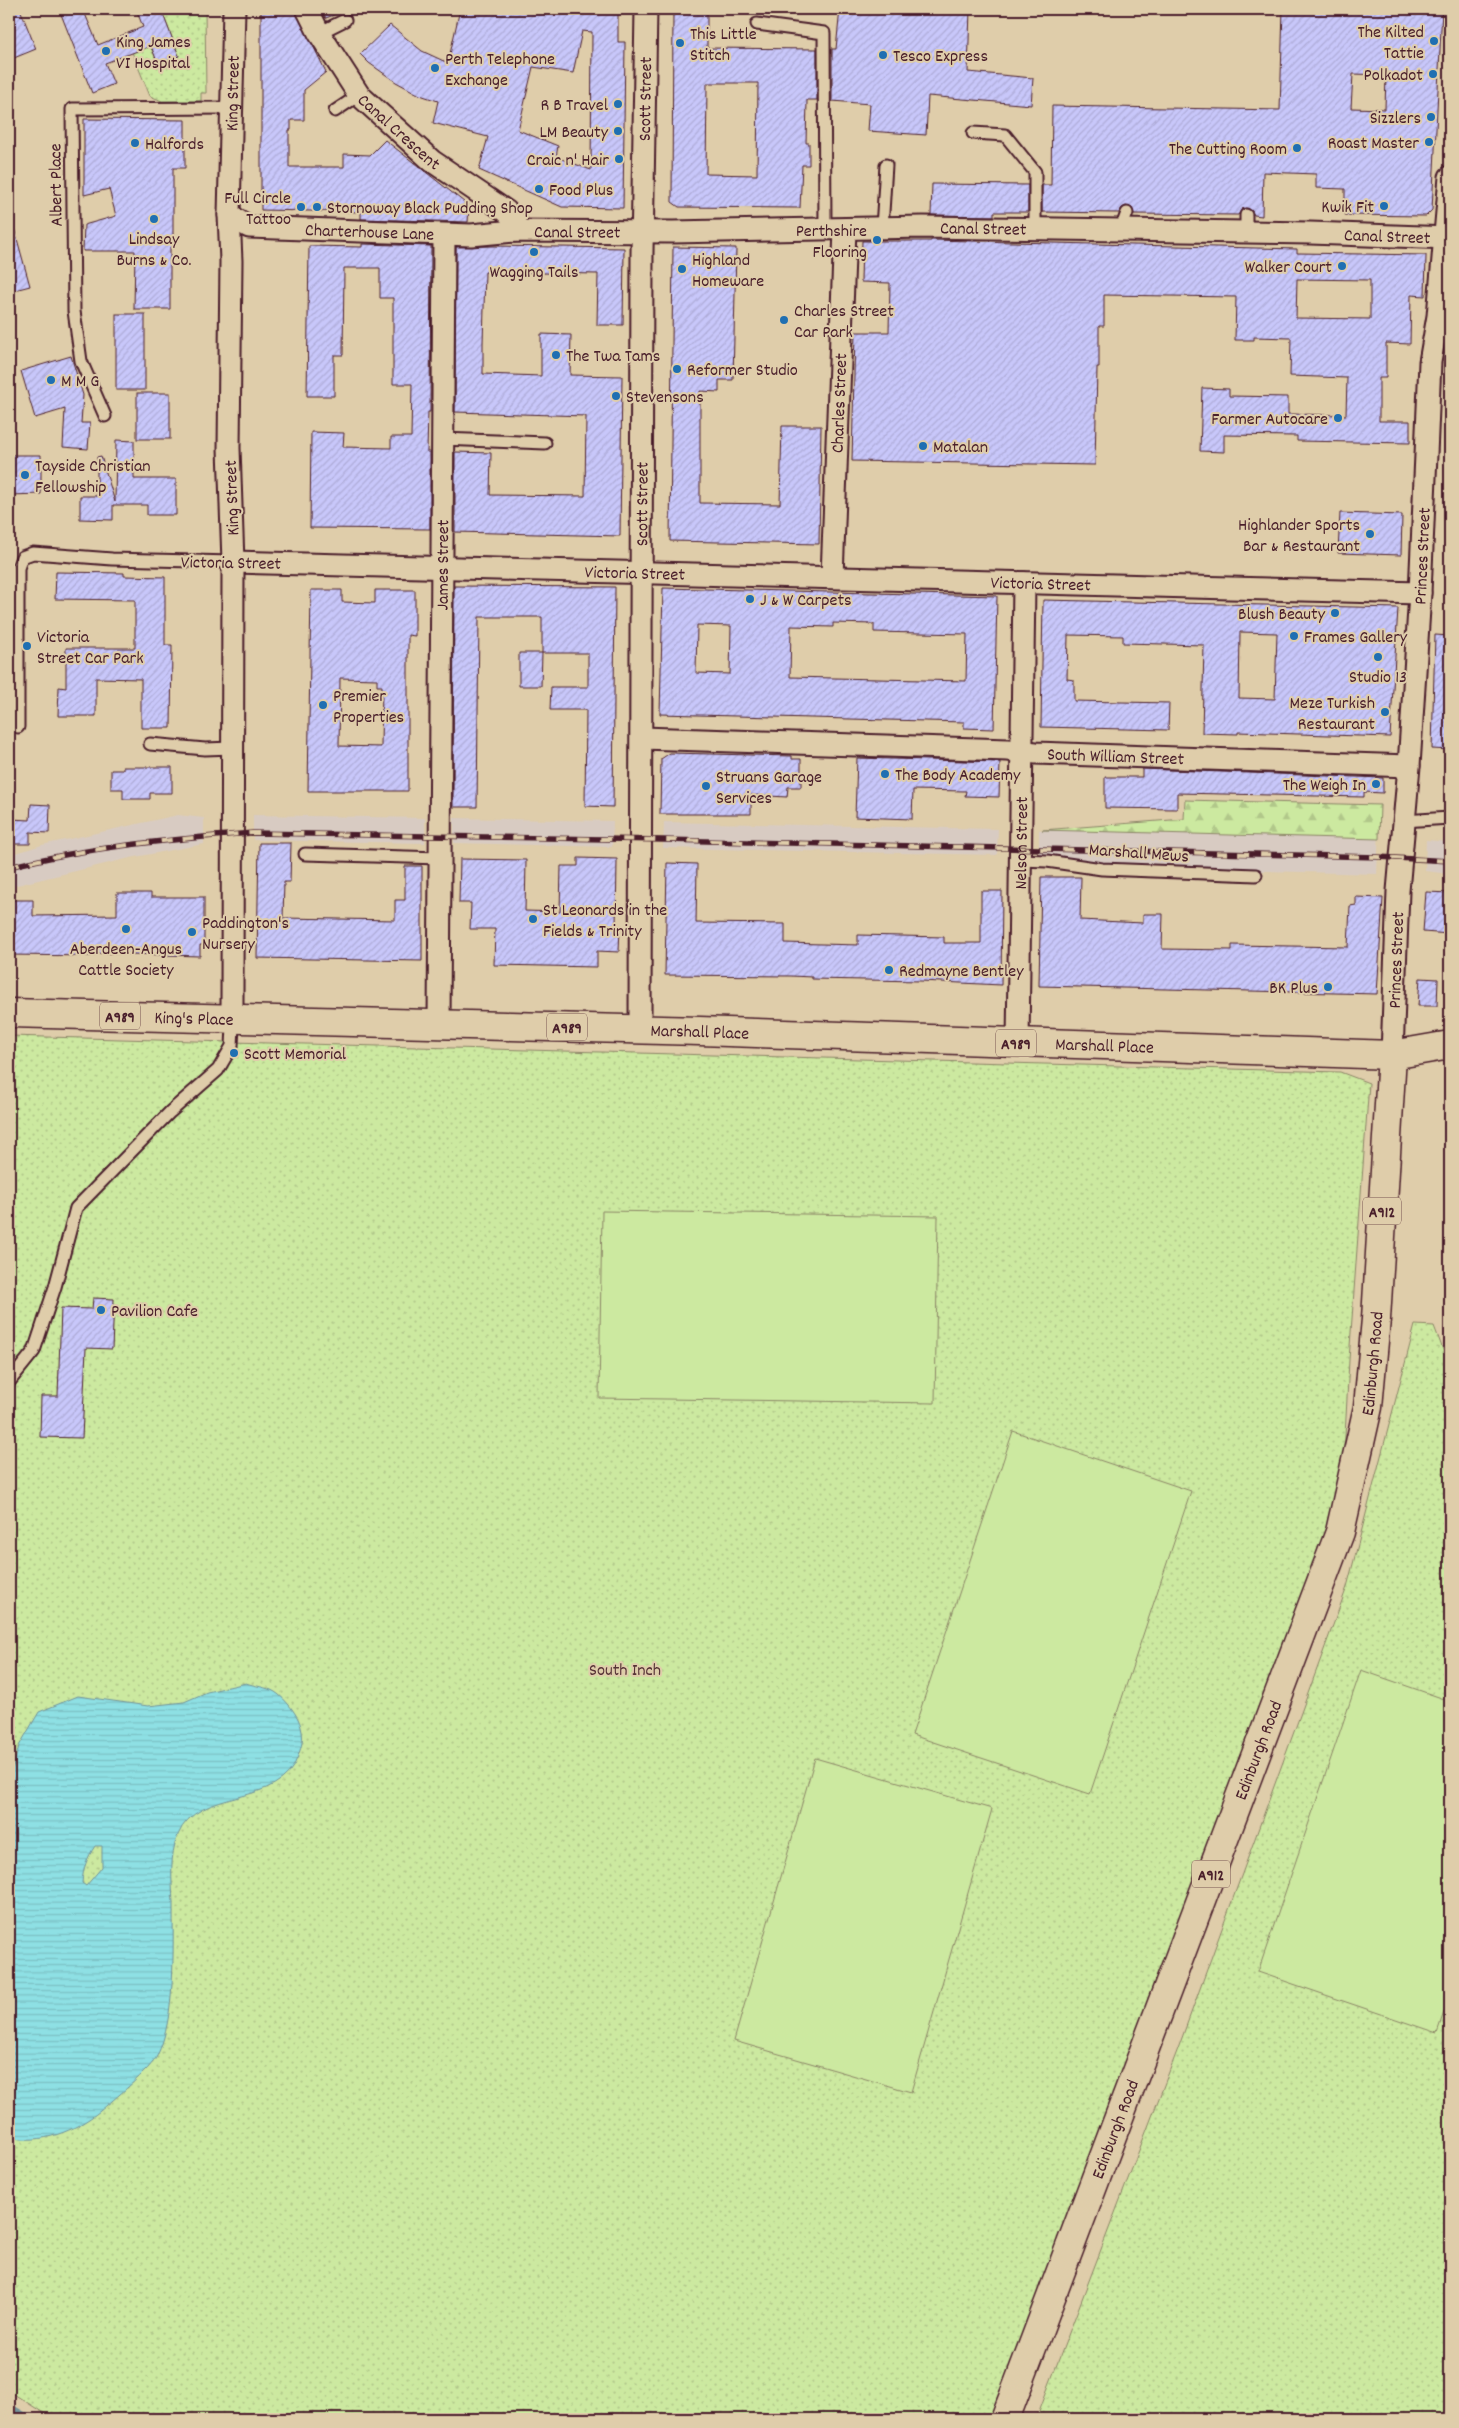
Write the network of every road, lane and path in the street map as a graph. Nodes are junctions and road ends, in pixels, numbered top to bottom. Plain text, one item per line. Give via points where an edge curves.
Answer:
1 (234, 9) edge
2 (307, 9) edge
3 (646, 9) edge
4 (345, 20) dead end
5 (757, 24) dead end
6 (319, 33) junction
7 (359, 95) junction
8 (233, 108) junction
9 (335, 111) dead end
10 (973, 133) dead end
11 (886, 165) dead end
12 (1450, 177) edge
13 (228, 215) junction
14 (882, 228) junction
15 (1035, 228) junction
16 (514, 230) junction
17 (835, 230) junction
18 (643, 232) junction
19 (444, 235) junction
20 (1448, 238) edge
21 (105, 416) dead end
22 (442, 438) junction
23 (545, 443) dead end
24 (233, 562) junction
25 (442, 567) junction
26 (641, 573) junction
27 (832, 577) junction
28 (1024, 583) junction
29 (1420, 593) junction
30 (18, 727) dead end
31 (642, 738) junction
32 (150, 744) dead end
33 (232, 748) junction
34 (1022, 752) junction
35 (1409, 766) junction
36 (1450, 818) edge
37 (1403, 821) junction
38 (305, 854) dead end
39 (440, 858) junction
40 (1021, 860) junction
41 (1256, 875) dead end
42 (9, 1013) edge
43 (230, 1018) junction
44 (439, 1024) junction
45 (640, 1030) junction
46 (1018, 1043) junction
47 (1450, 1045) edge
48 (1392, 1055) junction
49 (9, 1382) edge
50 (1005, 2419) edge

1 - 8 street, King Street
2 - 6 street, Canal Crescent
3 - 18 street, Scott Street
4 - 6 lane
5 - 17 lane via 824,33
6 - 7 street, Canal Crescent
7 - 9 lane
7 - 16 street, Canal Crescent via 432,161 506,211 514,220
8 - 13 street, King Street
8 - 21 lane, Albert Place via 72,109 74,310 81,361
10 - 15 lane via 1005,135 1036,172
11 - 14 lane
12 - 20 street, Princes Street
13 - 19 street, Charterhouse Lane via 249,227
13 - 24 street, King Street
14 - 15 street, Canal Street
14 - 17 street, Canal Street
15 - 20 street, Canal Street via 1124,222 1246,224
16 - 18 street, Canal Street
16 - 19 street, Charterhouse Lane via 480,235
17 - 18 street, Canal Street
17 - 27 street, Charles Street
18 - 26 street, Scott Street
19 - 22 street, James Street
20 - 29 street, Princes Street via 1430,362
22 - 23 lane
22 - 25 street, James Street
24 - 25 street, Victoria Street
24 - 30 lane, Victoria Street via 112,560 34,553 22,557 18,568
24 - 33 street, King Street
25 - 26 street, Victoria Street
25 - 39 street, James Street
26 - 27 street, Victoria Street
26 - 31 street, Scott Street
27 - 28 street, Victoria Street
28 - 29 street, Victoria Street
28 - 34 street, Nelson Street
29 - 35 street, Princes Street
31 - 34 street, South William Street
31 - 45 street, Scott Street
32 - 33 lane
33 - 43 street, King Street
34 - 35 street, South William Street
34 - 40 street, Nelson Street
35 - 37 street, Princes Street
36 - 37 lane
37 - 48 street, Princes Street
38 - 39 lane
39 - 44 street, James Street
40 - 41 lane, Marshall Mews via 1102,869
40 - 46 street, Nelson Street
42 - 43 main road, King's Place / A989
43 - 44 main road, King's Place / A989
43 - 49 lane via 234,1026 232,1046 218,1070 170,1112 76,1208 34,1351
44 - 45 main road, A989
45 - 46 main road, Marshall Place / A989
46 - 48 main road, Marshall Place / A989
47 - 48 main road, Marshall Place / A989
48 - 50 main road, Edinburgh Road / A912 via 1368,1407 1340,1532

